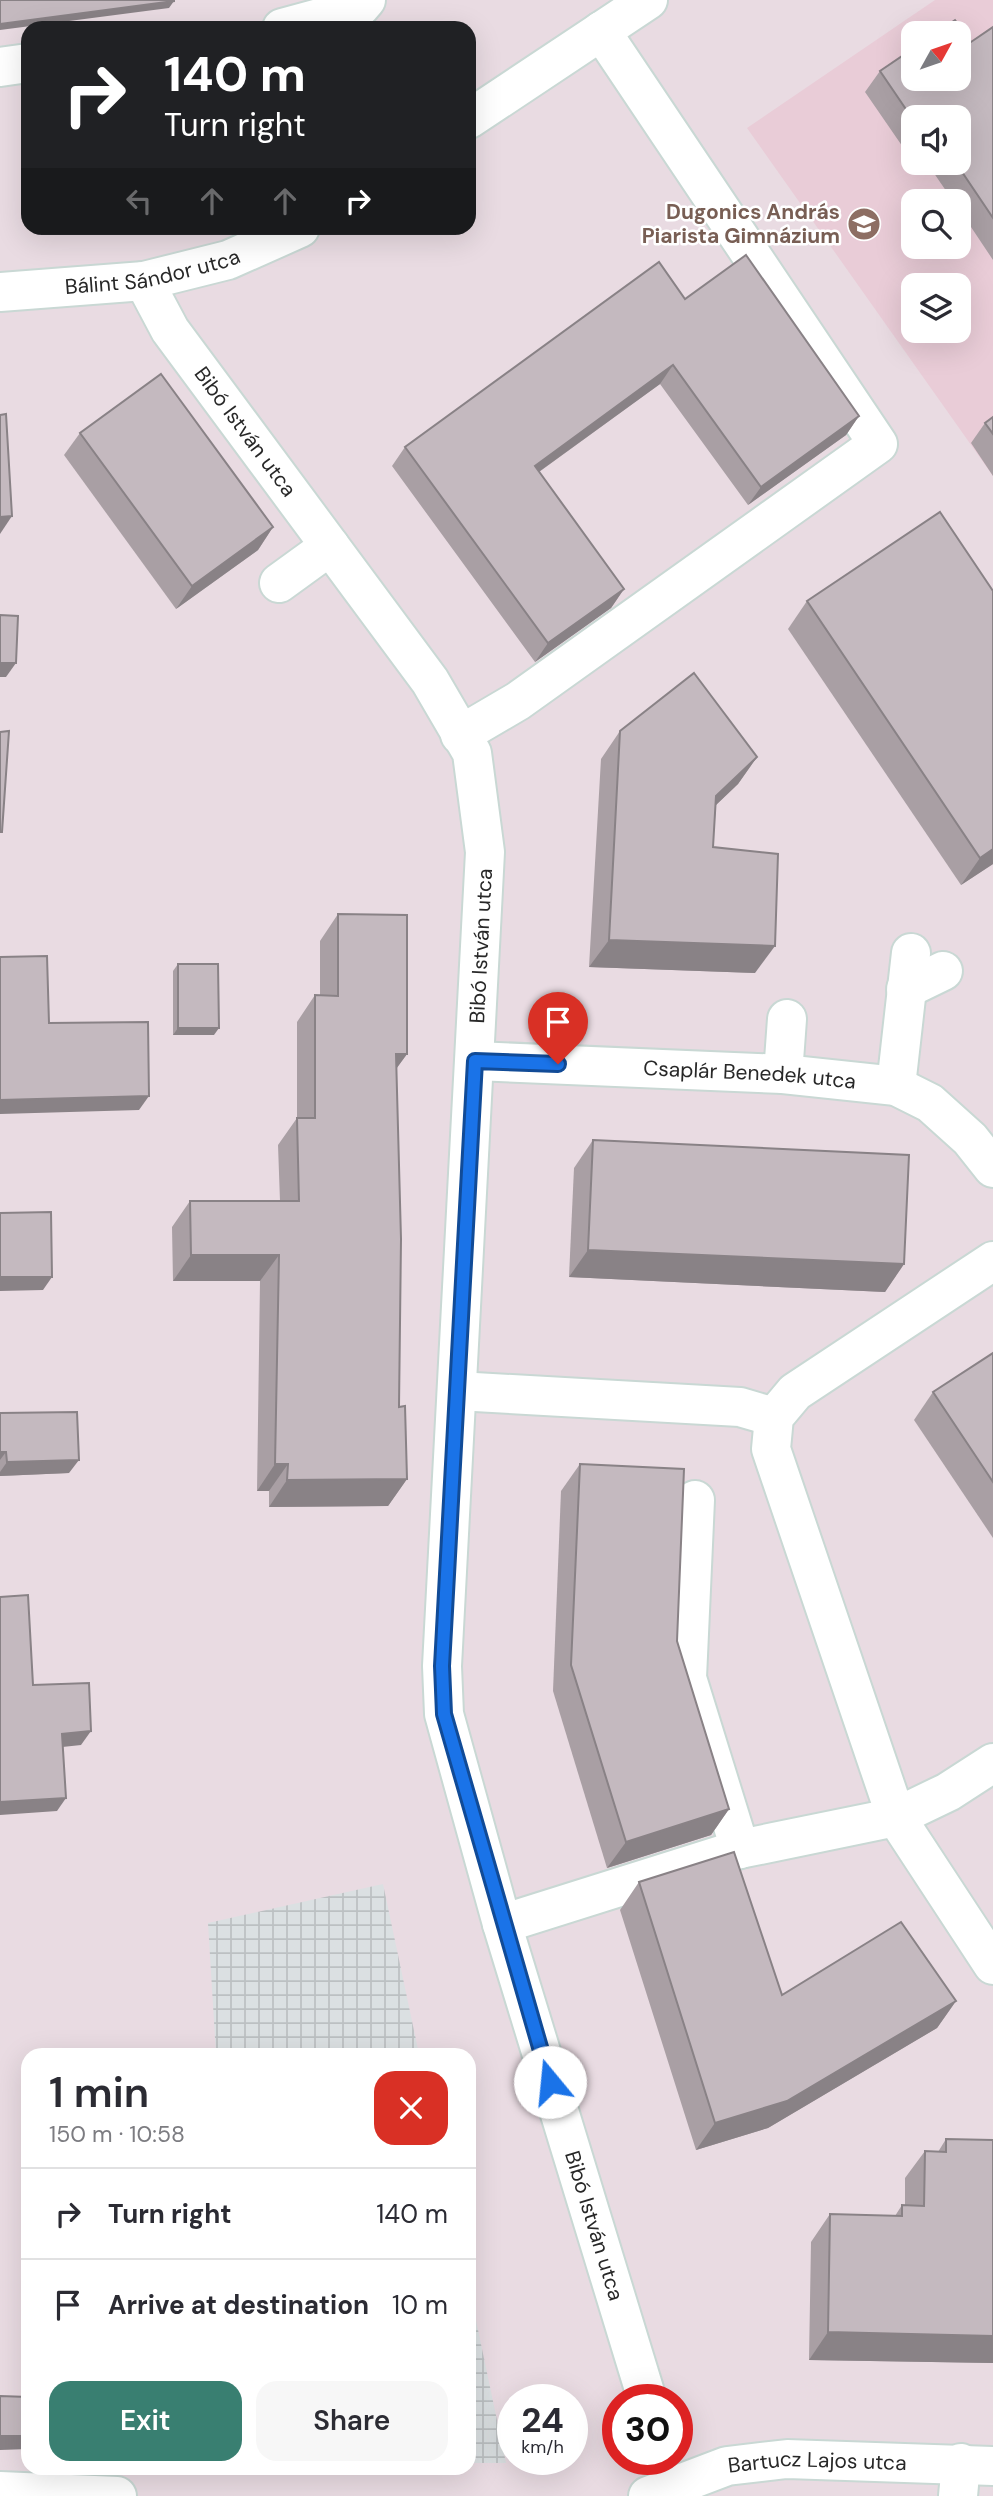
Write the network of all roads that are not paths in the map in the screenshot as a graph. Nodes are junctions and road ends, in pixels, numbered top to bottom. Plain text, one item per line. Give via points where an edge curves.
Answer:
1 (366, 0) edge
2 (648, 0) edge
3 (308, 21) edge
4 (601, 32) junction
5 (21, 64) edge
6 (0, 66) edge
7 (476, 114) edge
8 (284, 235) edge
9 (144, 281) junction
10 (0, 292) edge
11 (330, 546) junction
12 (279, 583) dead end
13 (460, 735) junction
14 (920, 971) dead end
15 (787, 1018) dead end
16 (475, 1061) junction
17 (783, 1074) junction
18 (895, 1086) junction
19 (993, 1168) edge
20 (993, 1261) edge
21 (457, 1391) junction
22 (774, 1417) junction
23 (695, 1500) dead end
24 (993, 1763) edge
25 (896, 1817) junction
26 (740, 1849) junction
27 (502, 1924) junction
28 (993, 1965) edge
29 (643, 2384) edge
30 (971, 2475) edge
31 (664, 2480) edge
32 (0, 2491) edge
33 (117, 2496) edge

1 - 3 street via 360,7
2 - 4 street
4 - 7 street
4 - 13 street via 878,444 518,701
5 - 6 street
8 - 9 street, Bálint Sándor utca via 228,260
9 - 10 street, Bálint Sándor utca
9 - 11 street, Bibó István utca via 170,330
11 - 12 street
11 - 13 street, Bibó István utca via 430,681
13 - 16 street, Bibó István utca via 472,754 485,852
14 - 18 street
15 - 17 street
16 - 17 street, Csaplár Benedek utca
16 - 21 street, Bibó István utca
17 - 18 street, Csaplár Benedek utca
18 - 19 street, Csaplár Benedek utca via 930,1103 970,1139
20 - 22 street via 795,1392
21 - 22 street via 740,1407
21 - 27 street, Bibó István utca via 442,1666 444,1714
22 - 25 street via 771,1449
23 - 26 street via 687,1678
24 - 25 street
25 - 26 street
25 - 28 street
26 - 27 street
27 - 29 street, Bibó István utca
30 - 31 street, Bartucz Lajos utca via 787,2459
32 - 33 street

